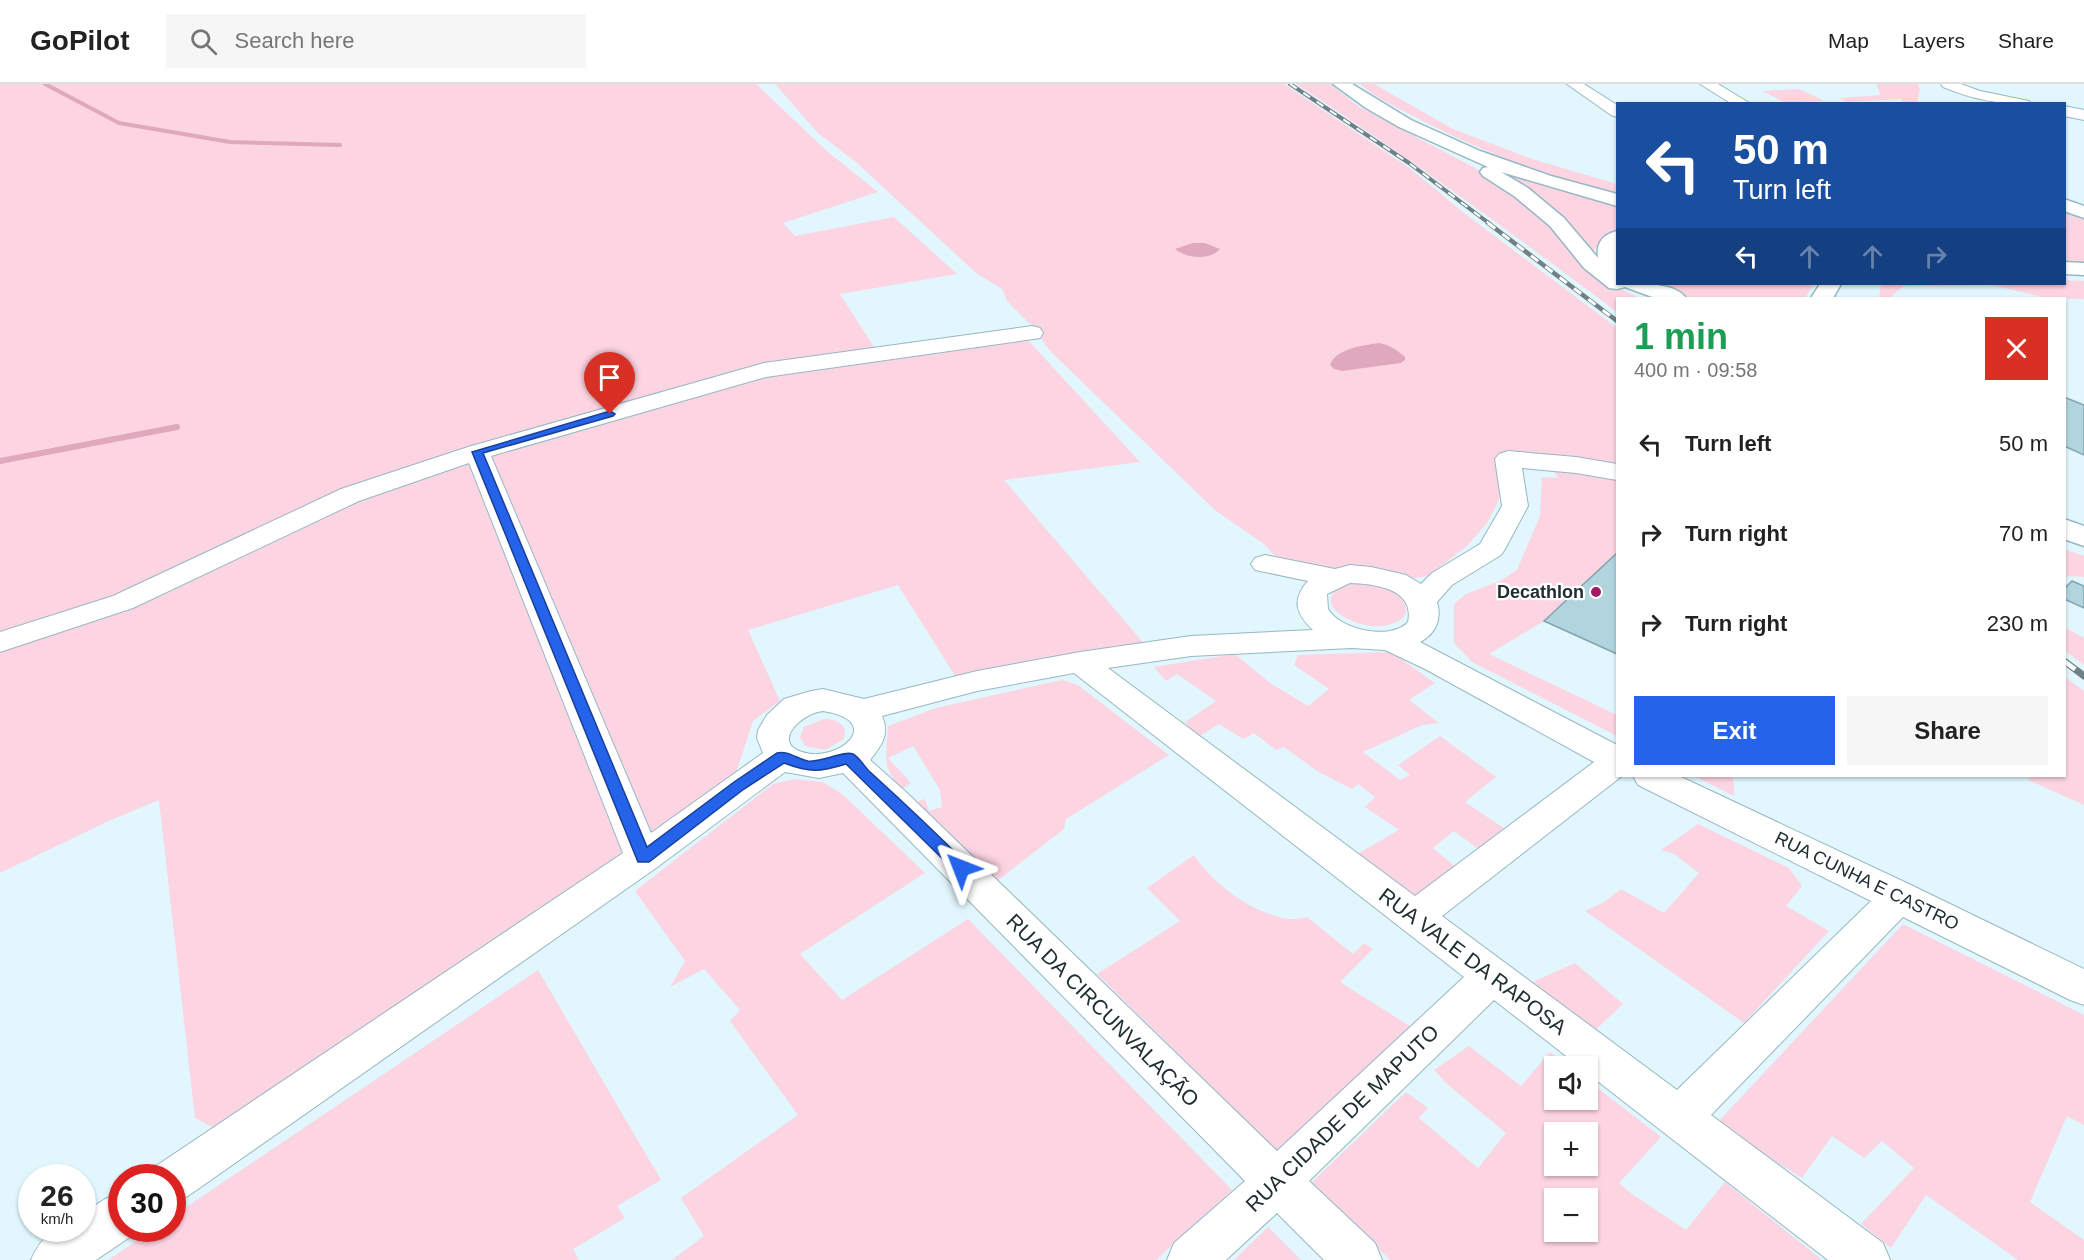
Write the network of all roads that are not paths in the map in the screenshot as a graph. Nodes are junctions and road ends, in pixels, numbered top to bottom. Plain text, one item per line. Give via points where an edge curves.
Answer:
1 (1341, 84) edge
2 (1351, 84) edge
3 (1574, 84) edge
4 (1707, 84) edge
5 (1942, 90) edge
6 (1740, 102) edge
7 (1980, 102) edge
8 (2012, 102) edge
9 (1616, 111) edge
10 (2066, 111) edge
11 (2084, 115) edge
12 (1417, 131) junction
13 (1616, 198) edge
14 (1616, 198) edge
15 (2066, 198) edge
16 (2084, 202) edge
17 (2066, 206) edge
18 (2084, 212) edge
19 (1616, 238) edge
20 (2084, 264) edge
21 (2066, 266) edge
22 (2066, 266) edge
23 (2084, 269) edge
24 (1616, 271) edge
25 (2066, 274) edge
26 (2084, 275) edge
27 (1616, 282) edge
28 (1622, 285) edge
29 (1638, 285) edge
30 (1841, 291) edge
31 (1651, 297) edge
32 (1672, 297) edge
33 (1825, 297) edge
34 (1032, 333) dead end
35 (477, 452) junction
36 (1616, 472) edge
37 (2066, 529) edge
38 (2084, 537) edge
39 (2066, 543) edge
40 (2084, 549) edge
41 (1334, 577) junction
42 (1386, 578) junction
43 (1442, 579) junction
44 (1422, 612) junction
45 (1313, 620) junction
46 (1391, 641) junction
47 (0, 642) edge
48 (1080, 662) junction
49 (1436, 662) junction
50 (863, 711) junction
51 (782, 757) junction
52 (850, 758) junction
53 (1616, 760) edge
54 (1616, 762) edge
55 (1652, 777) edge
56 (643, 858) junction
57 (1900, 896) junction
58 (1414, 917) junction
59 (1492, 976) junction
60 (2084, 988) edge
61 (1679, 1118) junction
62 (186, 1171) edge
63 (1278, 1181) junction
64 (108, 1224) edge
65 (55, 1260) edge
66 (1191, 1260) edge
67 (1358, 1260) edge
68 (1866, 1260) edge

1 - 12 main road
2 - 14 main road via 1431,131 1501,160
3 - 9 street
4 - 6 street
5 - 7 street via 1960,99
5 - 8 street
10 - 11 street
12 - 13 main road via 1496,163
12 - 27 main road via 1521,192 1557,222 1591,264
15 - 16 main road
17 - 18 main road
19 - 24 main road via 1608,243 1607,251 1608,262
20 - 21 main road
22 - 23 main road
25 - 26 main road
28 - 31 main road
29 - 32 main road
30 - 33 main road
34 - 35 street via 764,370
35 - 47 street via 350,495 123,602
35 - 56 street
36 - 43 street via 1508,459 1515,506 1491,549
37 - 38 main road
39 - 40 main road
41 - 42 street via 1359,574
41 - 45 street via 1315,589
41 - 45 street via 1265,564
42 - 43 street
42 - 44 street via 1413,592
43 - 44 street
44 - 46 street via 1416,631
44 - 49 street
45 - 46 street via 1352,638
45 - 48 street via 1191,646
46 - 49 street
48 - 50 street via 976,681
48 - 58 street, RUA VALE DA RAPOSA
49 - 53 street
50 - 51 street via 838,700 807,702 793,708 778,722 772,737
50 - 52 street via 872,729 869,740
51 - 52 street via 806,766
51 - 56 street
52 - 63 street, RUA DA CIRCUNVALAÇÃO
54 - 58 street
55 - 57 street, RUA CUNHA E CASTRO
56 - 62 street
57 - 60 street, RUA CUNHA E CASTRO
57 - 61 street
58 - 59 street, RUA VALE DA RAPOSA
59 - 61 street, RUA VALE DA RAPOSA
59 - 63 street, RUA CIDADE DE MAPUTO
61 - 68 street, RUA VALE DA RAPOSA
63 - 66 street, RUA CIDADE DE MAPUTO
63 - 67 street, RUA DA CIRCUNVALAÇÃO
64 - 65 street

